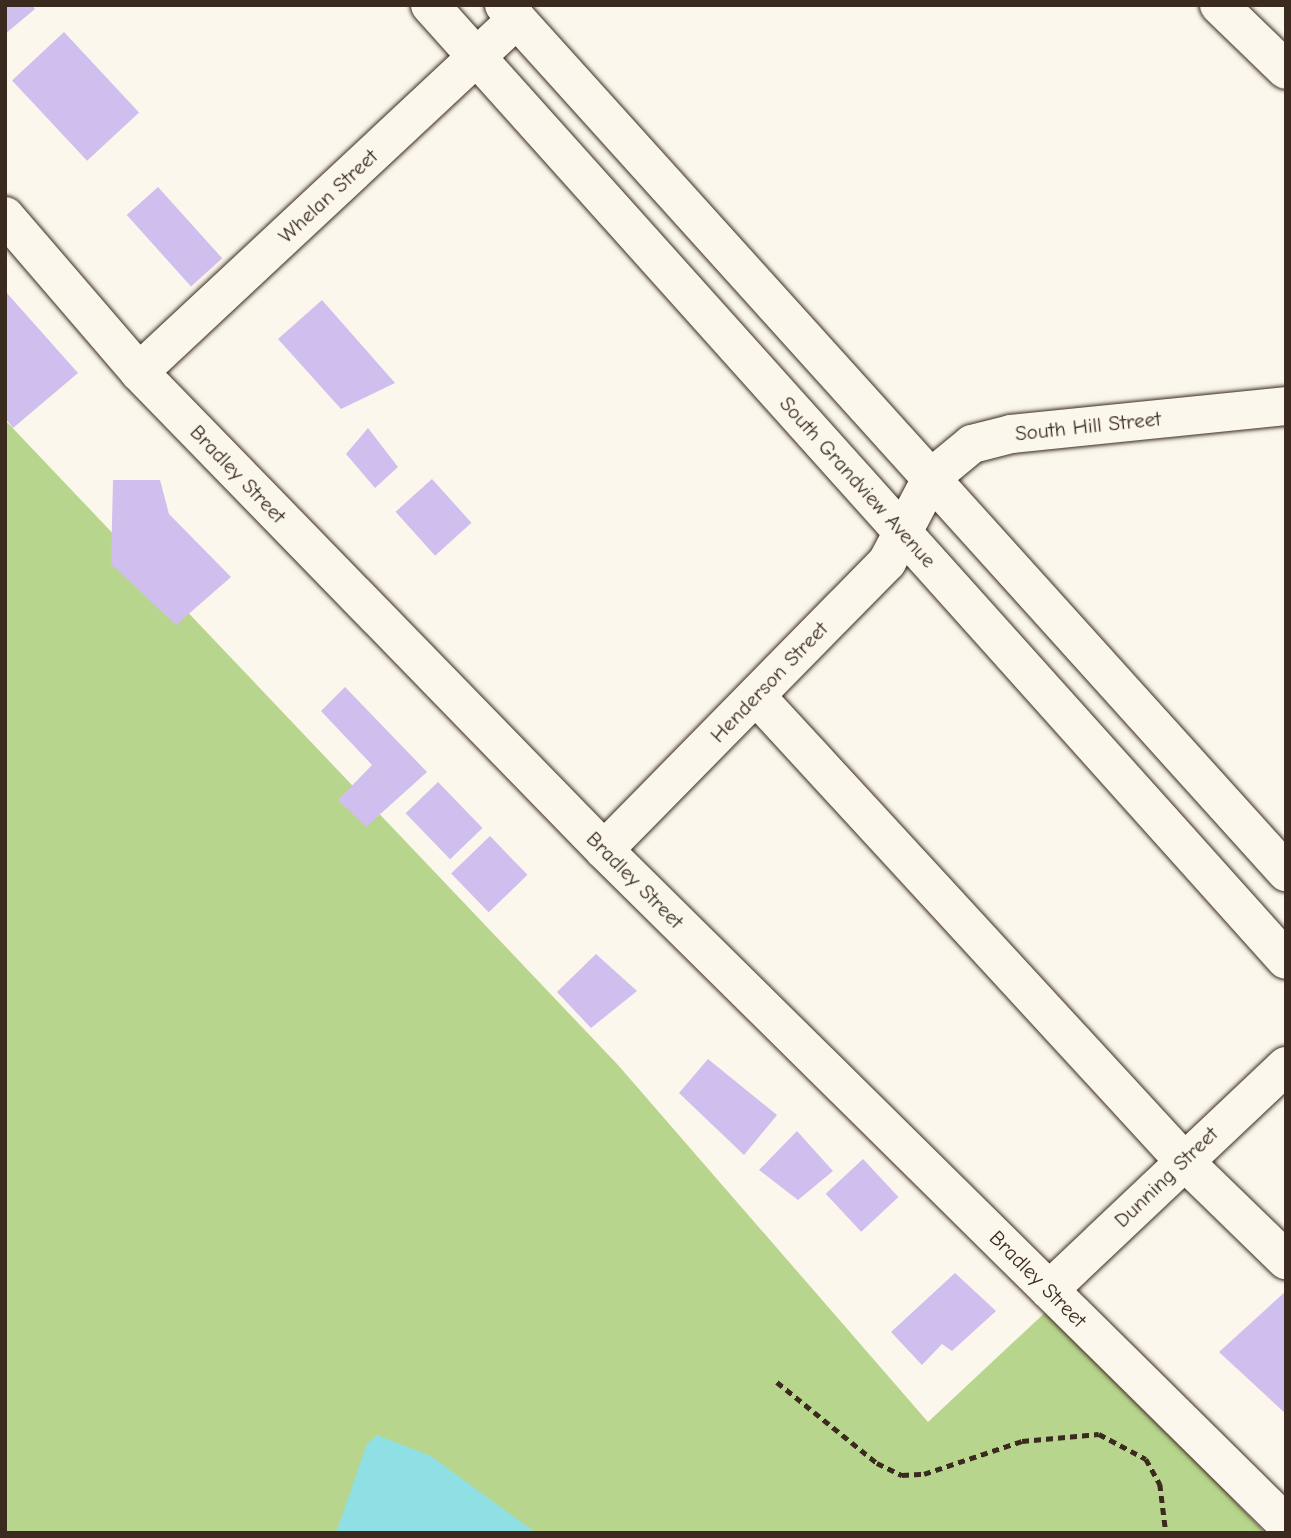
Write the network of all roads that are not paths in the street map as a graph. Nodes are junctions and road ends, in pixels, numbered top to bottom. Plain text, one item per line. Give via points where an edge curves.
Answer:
1 (430, 5) edge
2 (1219, 5) edge
3 (511, 12) edge
4 (477, 57) junction
5 (1286, 70) edge
6 (5, 216) edge
7 (139, 372) junction
8 (1286, 406) edge
9 (918, 505) junction
10 (756, 696) junction
11 (604, 850) junction
12 (1286, 872) edge
13 (1286, 960) edge
14 (1286, 1066) edge
15 (1183, 1160) junction
16 (1286, 1260) edge
17 (1049, 1290) junction
18 (1286, 1524) edge

1 - 4 street, South Grandview Avenue
2 - 5 street
3 - 4 street, Whelan Street
3 - 9 street, South Grandview Avenue
4 - 7 street, Whelan Street
4 - 9 street, South Grandview Avenue
6 - 7 street, Bradley Street
7 - 11 street, Bradley Street
8 - 9 street, South Hill Street via 990,437
9 - 10 street, Henderson Street via 887,562
9 - 12 street, South Grandview Avenue
9 - 13 street, South Grandview Avenue
10 - 11 street, Henderson Street
10 - 15 street
11 - 17 street, Bradley Street
14 - 15 street, Dunning Street
15 - 16 street
15 - 17 street, Dunning Street
17 - 18 street, Bradley Street

